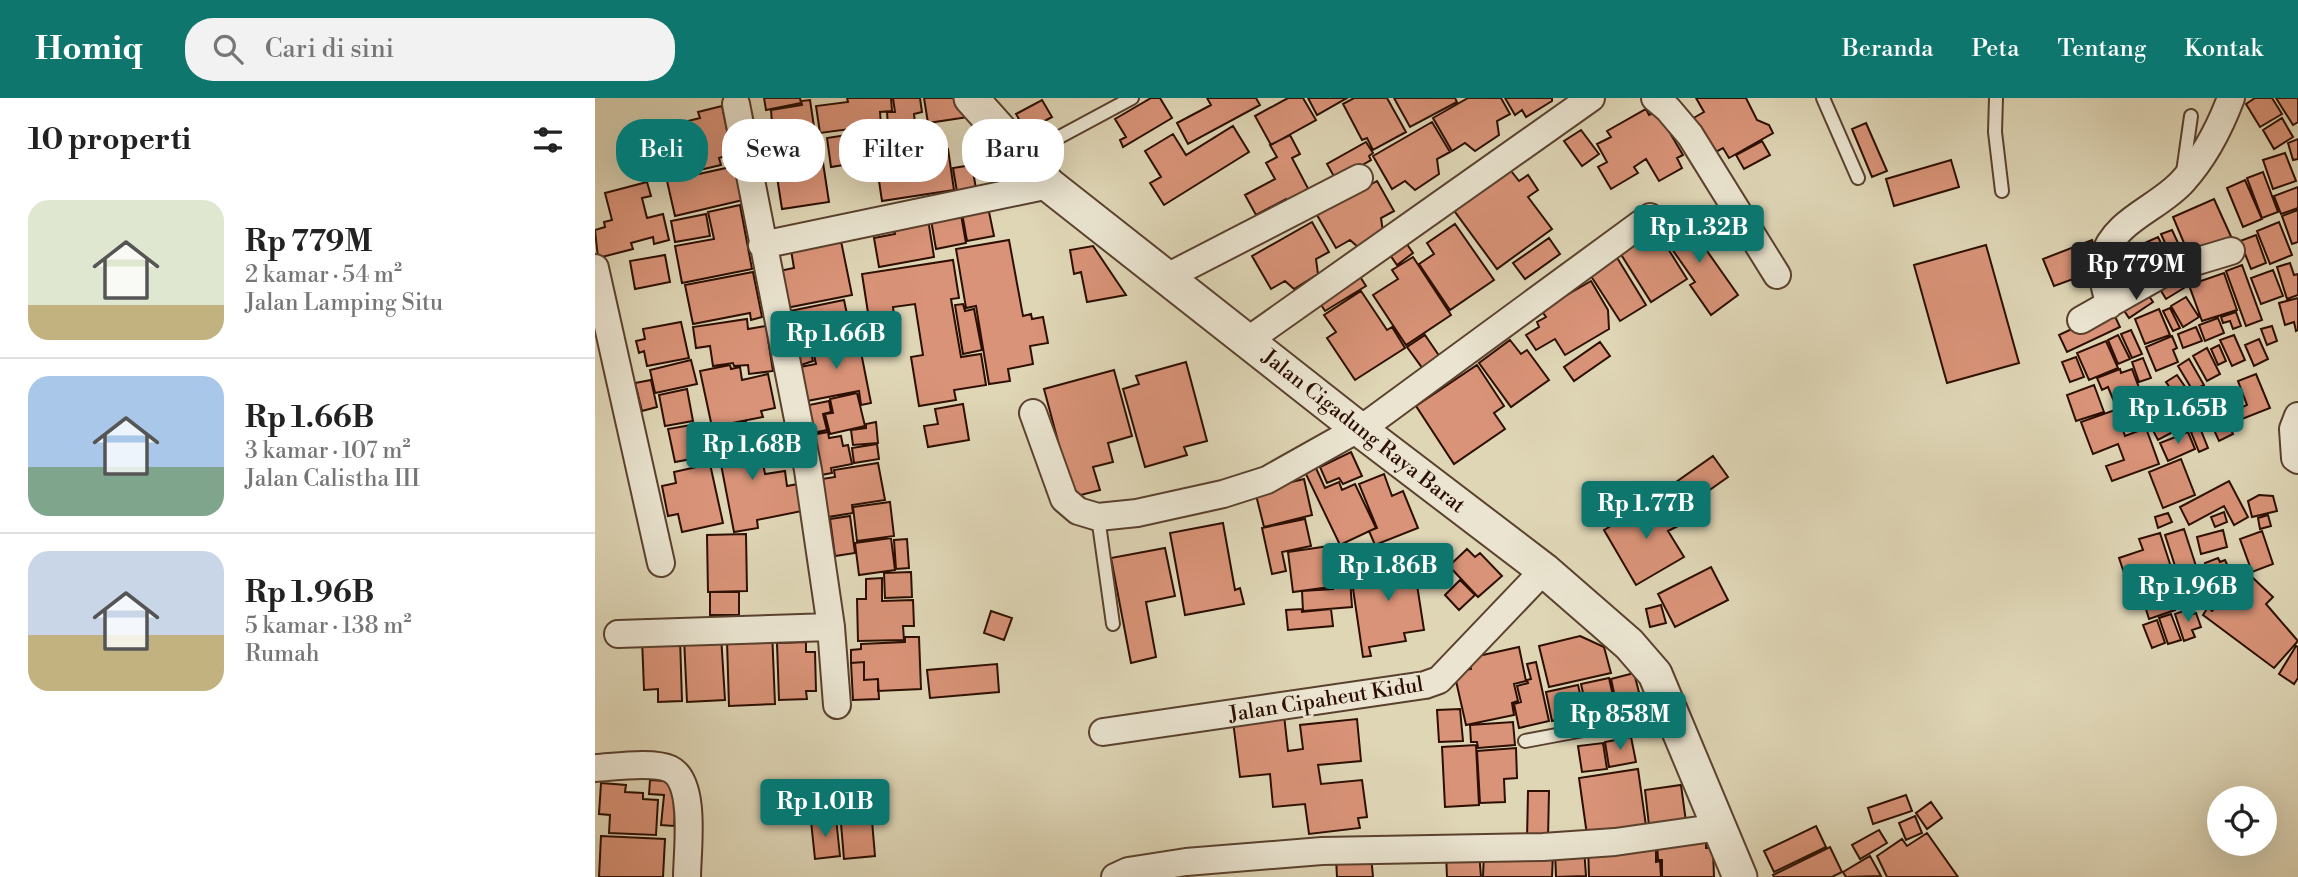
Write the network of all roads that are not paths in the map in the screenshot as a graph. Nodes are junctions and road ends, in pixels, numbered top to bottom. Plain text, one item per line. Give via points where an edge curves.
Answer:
1 (971, 98) edge
2 (1132, 98) edge
3 (1591, 98) edge
4 (1655, 98) edge
5 (1823, 98) edge
6 (1996, 98) edge
7 (2231, 98) edge
8 (736, 104) dead end
9 (2191, 116) dead end
10 (989, 119) edge
11 (1064, 133) edge
12 (1359, 178) dead end
13 (1859, 178) dead end
14 (1046, 182) edge
15 (2181, 183) junction
16 (1049, 185) junction
17 (2002, 191) dead end
18 (1650, 217) dead end
19 (762, 245) junction
20 (2231, 251) dead end
21 (595, 268) edge
22 (1777, 275) dead end
23 (1167, 277) junction
24 (2109, 305) junction
25 (2081, 320) dead end
26 (602, 328) edge
27 (1247, 341) junction
28 (1033, 413) dead end
29 (2298, 416) edge
30 (1359, 429) junction
31 (2298, 460) edge
32 (1098, 517) junction
33 (661, 563) dead end
34 (1543, 570) junction
35 (1114, 624) dead end
36 (831, 627) junction
37 (618, 634) dead end
38 (837, 705) dead end
39 (1672, 714) junction
40 (1103, 732) dead end
41 (1525, 741) dead end
42 (595, 768) edge
43 (1720, 827) junction
44 (687, 877) edge
45 (1115, 877) edge
46 (1740, 877) edge

1 - 10 street, Jalan Cigadung Raya Barat
2 - 11 lane
3 - 27 street
4 - 22 street via 1690,135
5 - 13 lane
6 - 17 lane via 1994,132
7 - 15 street via 2200,159
8 - 19 street
9 - 15 lane
12 - 23 street
14 - 16 street, Jalan Cigadung Raya Barat
15 - 24 street via 2118,230 2109,243 2102,261
16 - 19 street
16 - 23 street, Jalan Cigadung Raya Barat
18 - 30 street
19 - 36 street via 808,470
20 - 24 street via 2171,269
21 - 26 street
23 - 27 street, Jalan Cigadung Raya Barat
24 - 25 street
26 - 33 street
27 - 30 street, Jalan Cigadung Raya Barat
28 - 32 street via 1064,499 1078,511
29 - 31 street via 2293,429
30 - 32 street via 1267,480 1157,509
30 - 34 street, Jalan Cigadung Raya Barat
32 - 35 lane
34 - 39 street, Jalan Cigadung Raya Barat via 1629,644 1655,674
34 - 40 street, Jalan Cipaheut Kidul via 1439,680
36 - 37 street
36 - 38 street
39 - 41 lane
39 - 43 street, Jalan Cigadung Raya Barat
42 - 44 street via 647,766 670,769 679,777 688,796
43 - 45 street via 1543,847 1322,851 1186,862 1128,870
43 - 46 street, Jalan Cigadung Raya Barat

